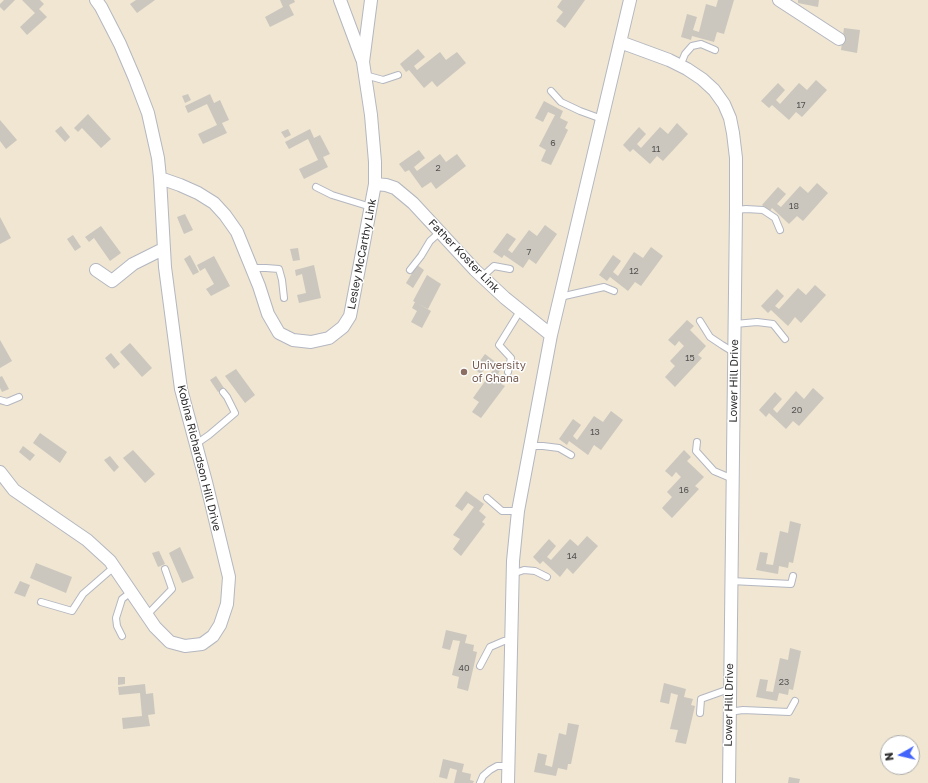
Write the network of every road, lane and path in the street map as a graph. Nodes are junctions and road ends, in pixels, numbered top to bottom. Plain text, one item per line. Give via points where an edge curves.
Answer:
1 (96, 0) edge
2 (340, 0) edge
3 (371, 0) edge
4 (630, 0) edge
5 (779, 0) edge
6 (838, 39) dead end
7 (620, 42) junction
8 (715, 50) dead end
9 (363, 62) junction
10 (680, 66) junction
11 (365, 75) junction
12 (398, 75) dead end
13 (551, 91) dead end
14 (602, 119) junction
15 (160, 178) junction
16 (375, 184) junction
17 (316, 187) dead end
18 (371, 207) junction
19 (736, 210) junction
20 (780, 230) dead end
21 (440, 232) junction
22 (164, 249) junction
23 (252, 268) junction
24 (510, 269) dead end
25 (96, 270) dead end
26 (410, 270) dead end
27 (482, 277) junction
28 (614, 291) dead end
29 (560, 297) junction
30 (284, 298) dead end
31 (520, 311) junction
32 (700, 321) dead end
33 (735, 324) junction
34 (551, 335) junction
35 (785, 339) dead end
36 (735, 352) junction
37 (508, 372) dead end
38 (224, 392) dead end
39 (19, 398) dead end
40 (0, 400) edge
41 (697, 442) dead end
42 (196, 444) junction
43 (530, 446) junction
44 (571, 455) dead end
45 (0, 472) edge
46 (733, 479) junction
47 (487, 498) dead end
48 (518, 511) junction
49 (114, 567) junction
50 (164, 569) dead end
51 (512, 574) junction
52 (793, 576) dead end
53 (547, 577) dead end
54 (731, 581) junction
55 (131, 592) junction
56 (41, 602) dead end
57 (146, 615) junction
58 (122, 636) dead end
59 (511, 640) junction
60 (480, 666) dead end
61 (729, 689) junction
62 (795, 701) dead end
63 (729, 712) junction
64 (700, 713) dead end
65 (508, 766) junction
66 (480, 783) edge
67 (508, 783) edge
68 (729, 783) edge

1 - 15 street, Kobina Richardson Hill Drive via 120,44 148,113
2 - 9 street
3 - 9 street, Lesley McCarthy Link
4 - 7 street
5 - 6 street
7 - 10 street, Lower Hill Drive
7 - 14 street
8 - 10 lane via 701,44 692,46
9 - 11 street, Lesley McCarthy Link
10 - 19 street, Lower Hill Drive via 702,79 714,90 730,118 736,158
11 - 12 lane via 384,80
11 - 16 street, Lesley McCarthy Link via 371,115
13 - 14 lane via 561,102
14 - 29 street
15 - 22 street, Kobina Richardson Hill Drive
15 - 23 street, Lesley McCarthy Link via 198,193 214,203 237,232
16 - 18 street, Lesley McCarthy Link
16 - 21 street, Father Koster Link via 395,188
17 - 18 lane
18 - 23 street, Lesley McCarthy Link via 350,316 343,327 329,338 311,342 293,340 279,333 268,314
19 - 20 lane via 763,210 775,218
19 - 33 street, Lower Hill Drive
21 - 26 lane via 430,241
21 - 27 street, Father Koster Link
22 - 25 street via 133,264 112,281
22 - 42 street, Kobina Richardson Hill Drive via 164,267 181,389
23 - 30 lane via 279,269
24 - 27 lane via 494,266
27 - 31 street, Father Koster Link
28 - 29 lane via 604,287
29 - 34 street
31 - 34 street, Father Koster Link
31 - 37 lane via 499,345 511,358
32 - 36 lane via 710,337
33 - 35 lane via 773,324
33 - 36 street, Lower Hill Drive
34 - 43 street
36 - 46 street, Lower Hill Drive
38 - 42 lane via 235,413
39 - 40 lane via 7,402
41 - 46 lane via 696,451 714,471
42 - 57 street, Kobina Richardson Hill Drive via 229,577 227,604 220,625 213,636 202,644 185,646 170,642
43 - 44 lane via 559,448
43 - 48 street
45 - 49 street, Kobina Richardson Hill Drive via 14,490 87,540 110,560
46 - 54 street, Lower Hill Drive
47 - 48 lane via 502,511
48 - 51 street
49 - 55 street, Kobina Richardson Hill Drive
49 - 56 lane via 83,594 72,611
50 - 57 lane via 172,589
51 - 53 lane via 524,570 535,571
51 - 59 street
52 - 54 lane via 791,584
54 - 61 street, Lower Hill Drive
55 - 57 street, Kobina Richardson Hill Drive
55 - 58 lane via 122,599 116,618
59 - 60 lane via 490,646
59 - 65 street
61 - 63 street, Lower Hill Drive
61 - 64 lane via 700,700
62 - 63 lane via 789,712
63 - 68 street, Lower Hill Drive
65 - 66 lane via 497,766 490,770
65 - 67 street

